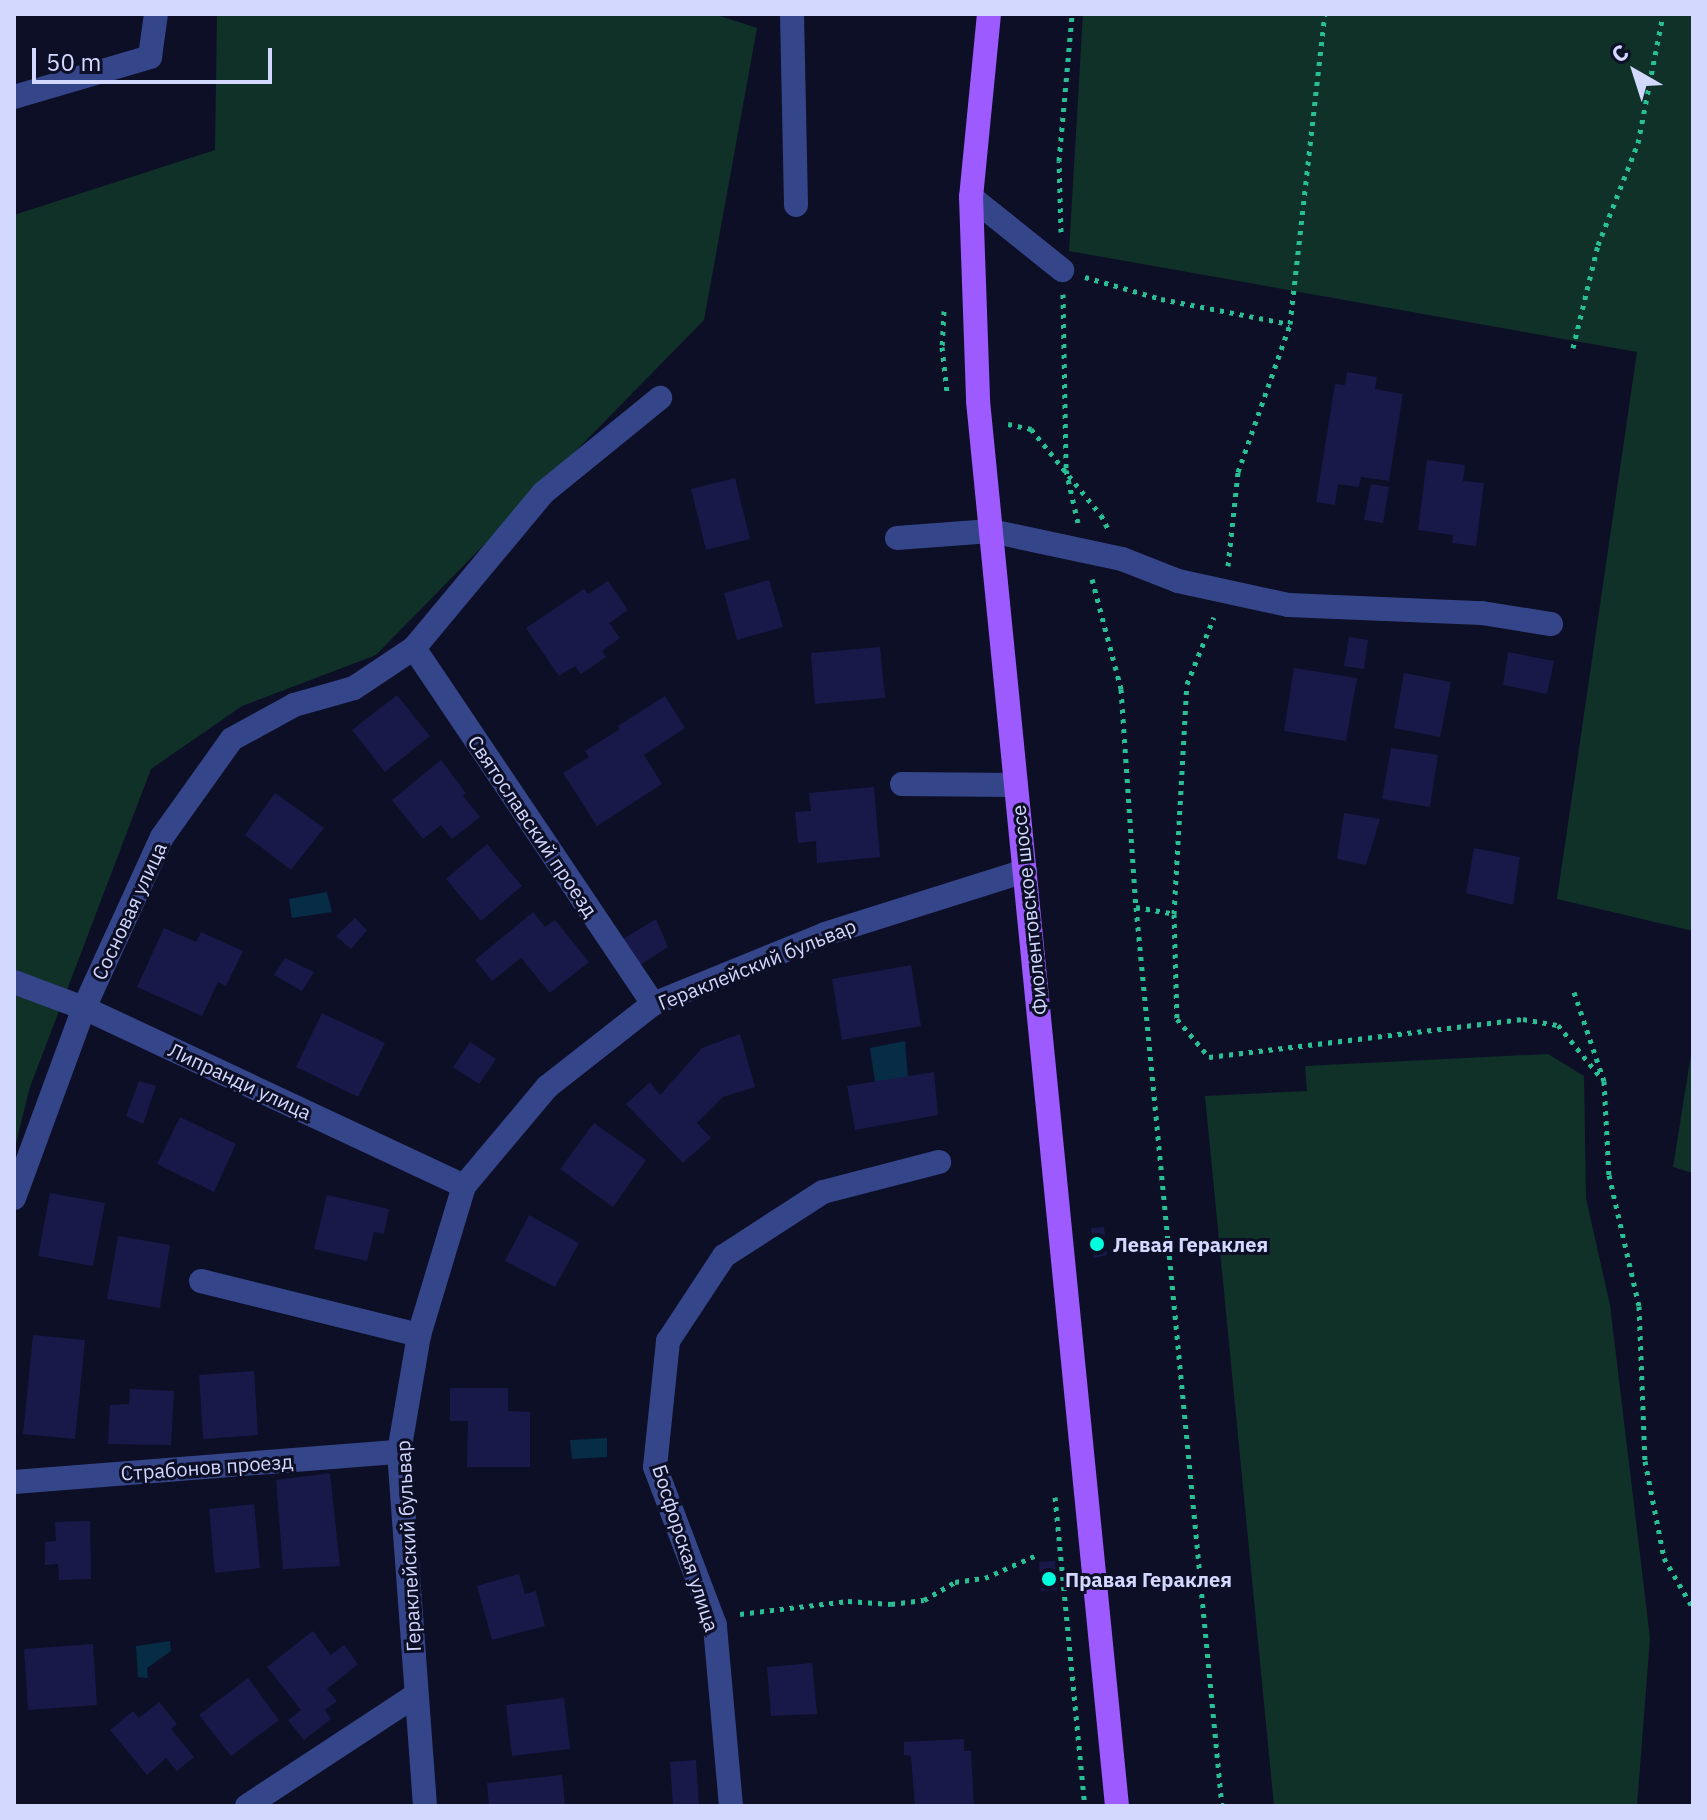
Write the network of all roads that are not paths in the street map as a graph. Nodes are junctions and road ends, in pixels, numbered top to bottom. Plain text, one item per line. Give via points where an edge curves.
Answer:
1 (156, 14) edge
2 (792, 14) edge
3 (989, 14) edge
4 (14, 97) edge
5 (971, 197) junction
6 (796, 205) dead end
7 (1062, 270) road end
8 (660, 398) dead end
9 (991, 531) junction
10 (897, 538) dead end
11 (1551, 624) dead end
12 (414, 648) junction
13 (902, 784) dead end
14 (1016, 785) junction
15 (1025, 871) junction
16 (14, 982) edge
17 (653, 1004) junction
18 (84, 1008) junction
19 (939, 1162) dead end
20 (464, 1186) junction
21 (14, 1198) edge
22 (201, 1281) dead end
23 (419, 1335) junction
24 (399, 1452) junction
25 (14, 1482) edge
26 (416, 1695) junction
27 (247, 1806) edge
28 (425, 1806) edge
29 (731, 1806) edge
30 (1117, 1806) edge

1 - 4 street via 150,57
2 - 6 street
3 - 5 main road, Фиолентовское шоссе
5 - 7 street
5 - 9 main road, Фиолентовское шоссе via 980,419
8 - 12 street, Сосновая улица via 543,493
9 - 10 street
9 - 11 street via 1122,559 1178,581 1288,605 1482,613
9 - 14 main road, Фиолентовское шоссе
12 - 17 street, Святославский проезд
12 - 18 street, Сосновая улица via 354,688 294,705 232,739 162,837
13 - 14 street
14 - 15 main road, Фиолентовское шоссе
15 - 17 street, Гераклейский бульвар via 825,934
15 - 30 main road, Фиолентовское шоссе
16 - 18 street, Липранди улица
17 - 20 street, Гераклейский бульвар via 547,1087
18 - 20 street, Липранди улица
18 - 21 street, Сосновая улица
19 - 29 street, Босфорская улица via 823,1192 724,1256 668,1341 655,1467 712,1617
20 - 23 street, Гераклейский бульвар
22 - 23 street
23 - 24 street, Гераклейский бульвар
24 - 25 street, Страбонов проезд
24 - 26 street, Гераклейский бульвар
26 - 27 street
26 - 28 street, Гераклейский бульвар

